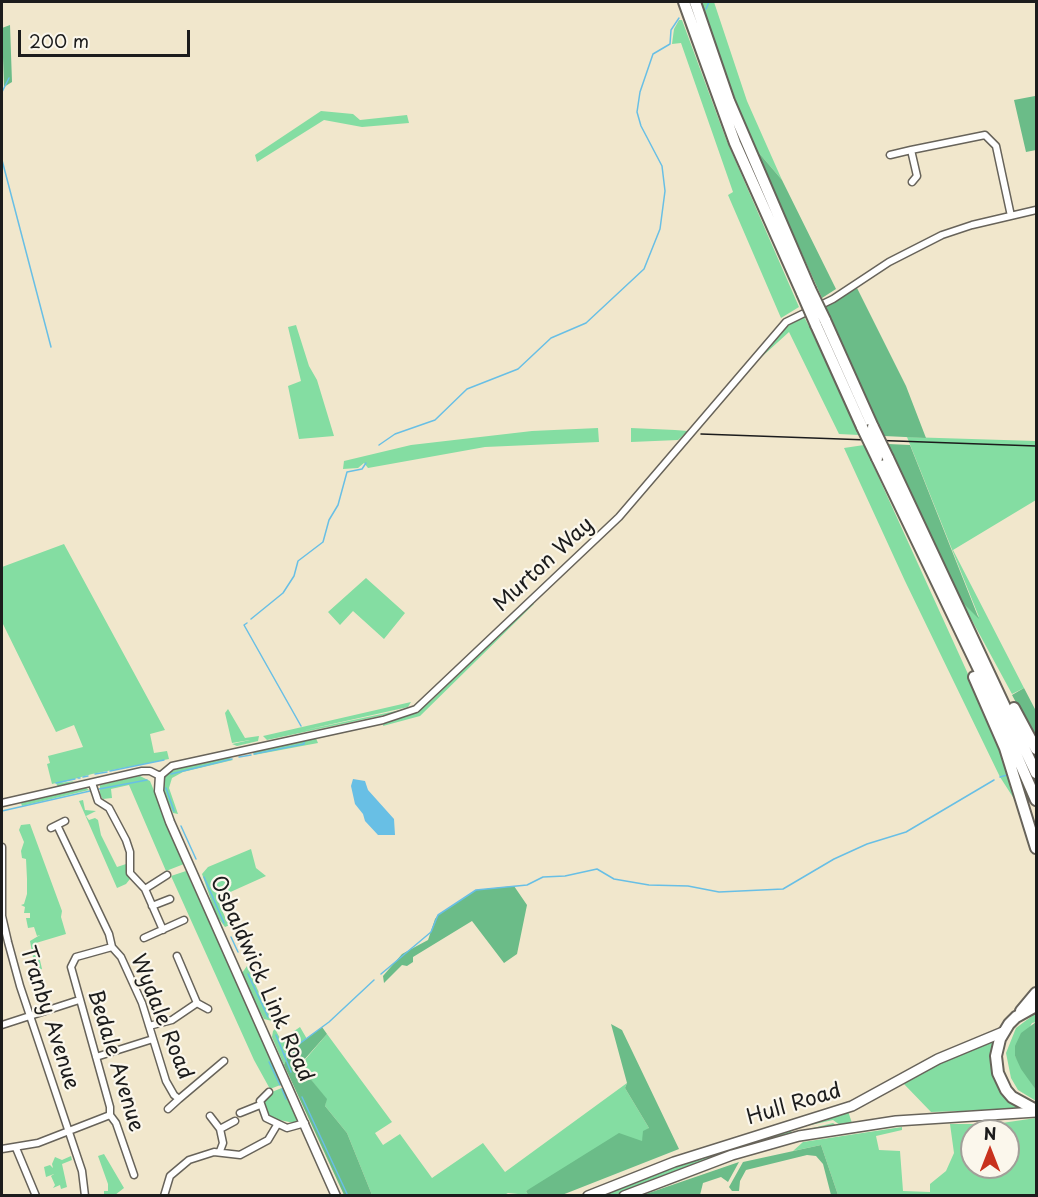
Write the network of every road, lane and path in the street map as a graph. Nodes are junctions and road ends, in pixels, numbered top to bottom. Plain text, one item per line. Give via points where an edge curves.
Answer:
1 (684, 2) edge
2 (695, 2) edge
3 (911, 150) junction
4 (890, 155) dead end
5 (924, 179) dead end
6 (1036, 210) edge
7 (1011, 216) junction
8 (806, 291) junction
9 (883, 458) junction
10 (960, 632) junction
11 (998, 687) junction
12 (1036, 750) edge
13 (1036, 773) edge
14 (160, 776) junction
15 (93, 788) junction
16 (1036, 800) edge
17 (2, 803) edge
18 (65, 821) dead end
19 (2, 847) edge
20 (1036, 848) edge
21 (167, 875) dead end
22 (2, 885) edge
23 (145, 889) junction
24 (170, 899) dead end
25 (152, 906) junction
26 (184, 920) dead end
27 (163, 930) junction
28 (144, 938) dead end
29 (112, 947) junction
30 (177, 956) dead end
31 (1036, 993) edge
32 (79, 1000) junction
33 (197, 1003) junction
34 (1036, 1006) edge
35 (208, 1010) dead end
36 (30, 1017) junction
37 (1016, 1017) junction
38 (2, 1025) edge
39 (149, 1026) junction
40 (1003, 1032) junction
41 (153, 1040) junction
42 (96, 1057) junction
43 (219, 1063) dead end
44 (269, 1092) dead end
45 (179, 1099) junction
46 (260, 1105) junction
47 (168, 1109) dead end
48 (1036, 1111) edge
49 (240, 1113) dead end
50 (110, 1115) junction
51 (210, 1116) dead end
52 (235, 1121) dead end
53 (306, 1123) junction
54 (277, 1125) junction
55 (219, 1129) junction
56 (69, 1132) junction
57 (16, 1148) junction
58 (2, 1149) edge
59 (220, 1151) junction
60 (135, 1174) dead end
61 (36, 1196) edge
62 (85, 1196) edge
63 (164, 1196) edge
64 (336, 1196) edge
65 (588, 1196) edge
66 (624, 1196) edge

1 - 8 highway via 735,143
2 - 8 highway via 729,101
3 - 4 street
3 - 5 street via 914,179
3 - 7 street via 979,135 990,138 996,146
6 - 7 street, Murton Way
7 - 14 street, Murton Way via 966,227 917,246 833,299 786,322 619,517 416,709 383,720 172,766
8 - 9 highway, bridge
9 - 10 highway
9 - 11 highway
10 - 16 highway
10 - 20 highway via 1005,748
11 - 12 highway via 1013,706
11 - 13 highway
14 - 15 street via 146,771
14 - 53 street, Osbaldwick Link Road via 159,790 170,822
15 - 17 street
15 - 23 street via 129,845 130,873
18 - 29 street, Wydale Road via 54,826 109,933
19 - 22 street, Tranby Avenue
21 - 23 street
22 - 36 street, Tranby Avenue via 4,928
23 - 25 street
24 - 25 street
25 - 27 street
26 - 27 street
27 - 28 street
29 - 32 street, Bedale Avenue via 76,957 70,967
29 - 39 street, Wydale Road via 140,998
30 - 33 street via 184,963
31 - 37 highway
32 - 36 street
32 - 42 street, Bedale Avenue
33 - 35 street
33 - 39 street via 172,1020
34 - 37 highway
36 - 38 street
36 - 56 street, Tranby Avenue
37 - 40 highway
39 - 41 street, Wydale Road
40 - 48 highway via 996,1056 1001,1082 1012,1097
40 - 65 main road, Hull Road via 938,1059 852,1106 674,1162
41 - 42 street
41 - 45 street, Wydale Road via 166,1081
42 - 50 street, Bedale Avenue
43 - 45 street, Wydale Road
44 - 46 street
45 - 47 street, Wydale Road
46 - 49 street
46 - 54 street via 266,1118
48 - 66 main road, Hull Road via 897,1121 799,1136 732,1155
50 - 56 street
50 - 60 street, Bedale Avenue
51 - 55 street
52 - 55 street
53 - 54 street via 287,1128
53 - 64 street, Osbaldwick Link Road
54 - 59 street via 268,1140 240,1155
55 - 59 street via 223,1143
56 - 57 street
56 - 62 street, Tranby Avenue via 82,1171
57 - 58 street
57 - 61 street
59 - 63 street via 189,1160 170,1176

